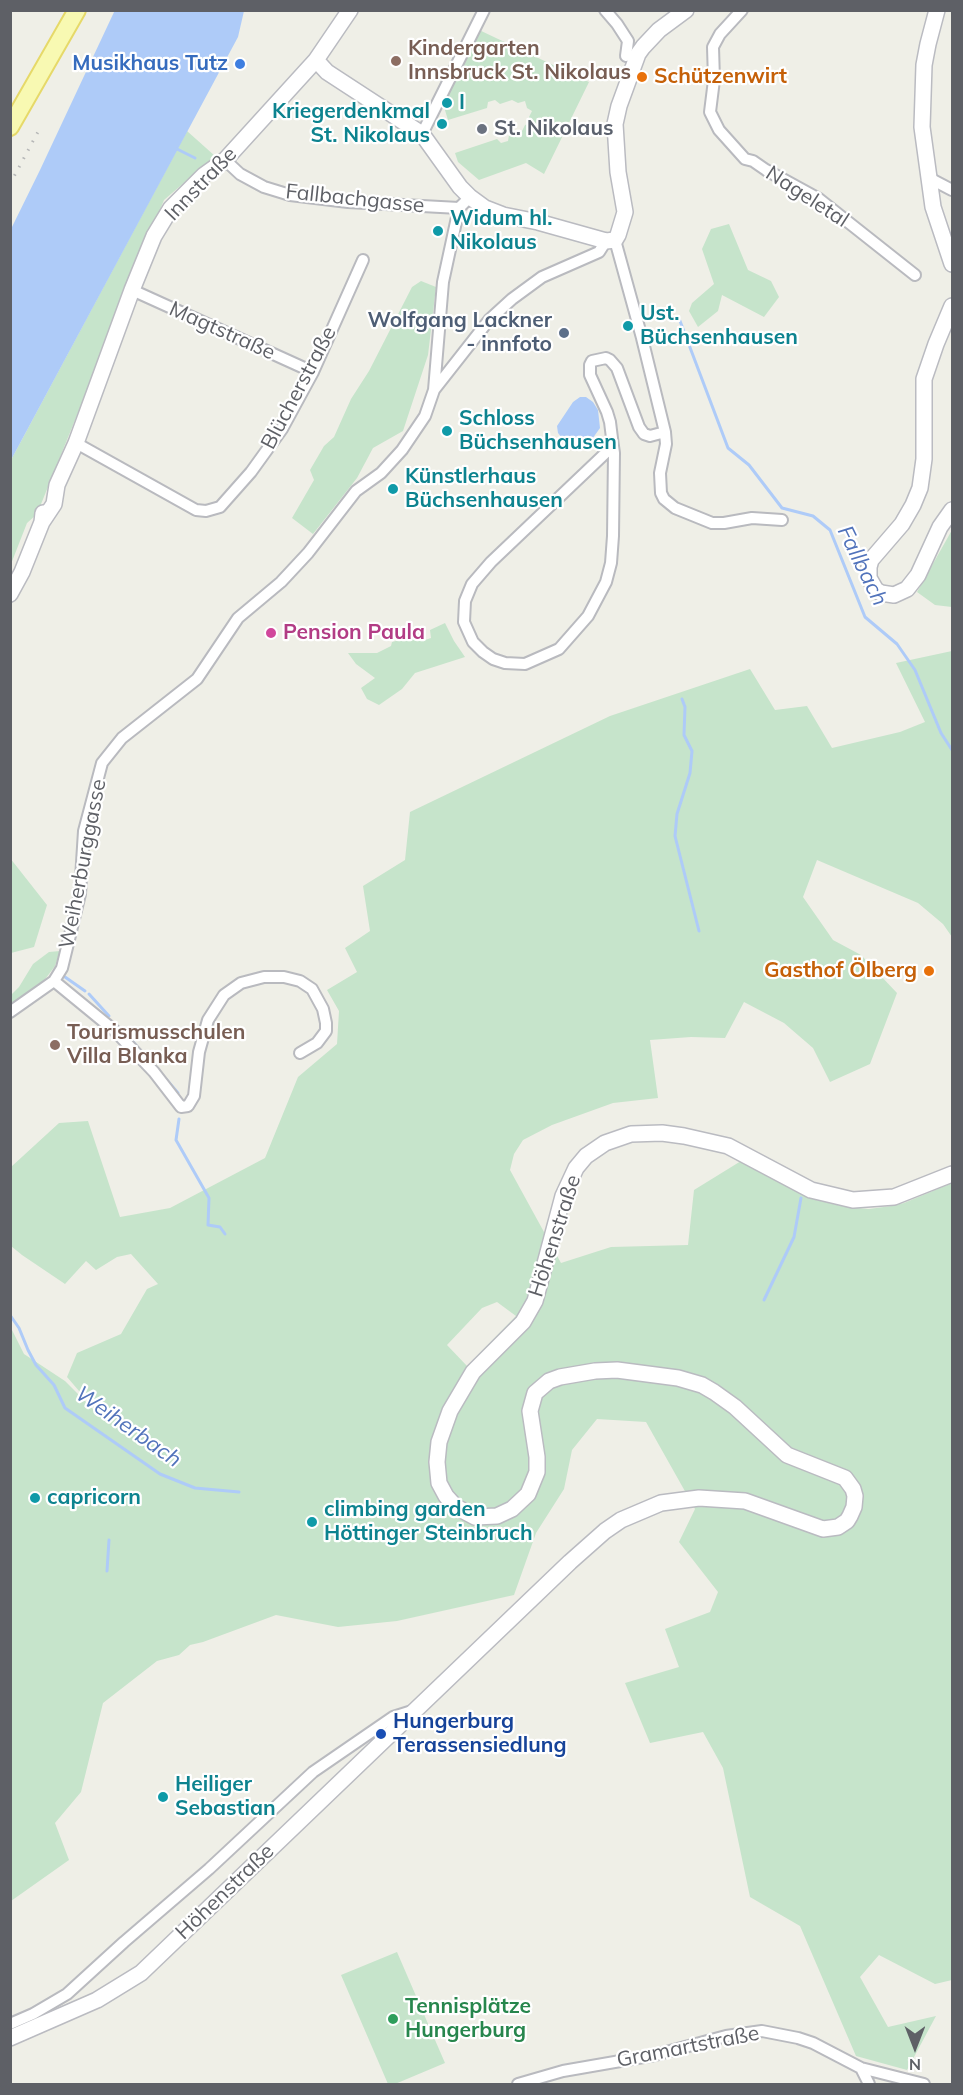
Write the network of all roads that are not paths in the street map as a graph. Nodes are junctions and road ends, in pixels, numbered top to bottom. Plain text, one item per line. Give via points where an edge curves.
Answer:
1 (77, 10) edge
2 (350, 10) edge
3 (484, 10) edge
4 (605, 10) edge
5 (686, 10) edge
6 (742, 10) edge
7 (938, 10) edge
8 (626, 56) dead end
9 (316, 60) junction
10 (16, 109) edge
11 (10, 127) edge
12 (422, 134) junction
13 (225, 160) junction
14 (929, 178) junction
15 (952, 190) edge
16 (464, 203) junction
17 (610, 241) junction
18 (363, 260) dead end
19 (952, 264) edge
20 (915, 275) dead end
21 (132, 290) junction
22 (952, 306) edge
23 (313, 372) junction
24 (434, 390) junction
25 (665, 432) junction
26 (76, 443) junction
27 (614, 446) junction
28 (952, 510) edge
29 (782, 520) dead end
30 (10, 594) edge
31 (54, 981) junction
32 (10, 1012) edge
33 (300, 1053) dead end
34 (952, 1174) edge
35 (415, 1710) junction
36 (10, 2024) edge
37 (10, 2038) edge
38 (861, 2068) junction
39 (518, 2085) edge
40 (869, 2085) edge
41 (924, 2085) edge

1 - 10 main road
2 - 9 street, Innstraße
3 - 12 street
4 - 8 street via 628,41
5 - 17 street via 659,30 638,54 619,106 615,124 625,212 618,235
6 - 20 street, Nageletal via 720,34 712,52 710,112 719,130 745,159 819,200
7 - 14 street via 922,87 922,127
9 - 12 street via 327,72
9 - 13 street, Innstraße
10 - 11 main road
12 - 16 street
13 - 16 street, Fallbachgasse via 264,187 290,195 348,202
13 - 21 street, Innstraße via 171,208 154,236
14 - 15 street
14 - 19 street via 933,207
16 - 17 street, Fallbachgasse
16 - 24 street, Weiherburggasse via 443,282
17 - 24 street, Weiherburggasse via 599,252 542,277 512,298 489,320
17 - 25 street via 642,338
18 - 23 street, Blücherstraße
21 - 23 street, Magtstraße
21 - 26 street, Innstraße
22 - 28 street via 924,379 921,481 902,524 871,560 869,578 876,590 894,595 912,584
23 - 26 street, Blücherstraße via 282,429 220,507 196,510
24 - 31 street, Weiherburggasse via 424,416 402,450 356,491 281,582 238,618 197,679 122,738 102,763 84,831 80,894 62,968
25 - 27 street via 644,434 617,368 610,360 597,359 589,370 607,412
25 - 29 street via 660,473 661,493 666,502 718,524 748,518
26 - 30 street, Innstraße via 57,485 54,504
27 - 27 street via 612,549 609,573 595,605 564,646 549,655 525,664 493,659 473,642 464,622 465,601 472,584
31 - 32 street
31 - 33 street via 115,1031 181,1107 188,1106 194,1096 199,1052 208,1020 224,995 241,983 284,977 312,989 323,1009 326,1031
34 - 35 street, Höhenstraße via 894,1197 853,1200 811,1190 736,1150 693,1137 631,1134 605,1143 586,1156 563,1196 535,1301 523,1322 473,1372 450,1411 436,1462 439,1483 446,1496 456,1507 475,1517 512,1509 528,1494 537,1472 530,1411 535,1393 560,1377 617,1371 665,1375 702,1385 735,1407 787,1455 845,1478 853,1490 854,1507 843,1524 823,1529 730,1498 684,1498 629,1515 596,1538
35 - 36 street, Höhenstraße via 393,1717 313,1772 67,1994
35 - 37 street, Höhenstraße via 141,1973 98,2000
38 - 39 street, Gramartstraße via 798,2038 749,2031 655,2055 564,2071
38 - 40 street
38 - 41 street, Gramartstraße

